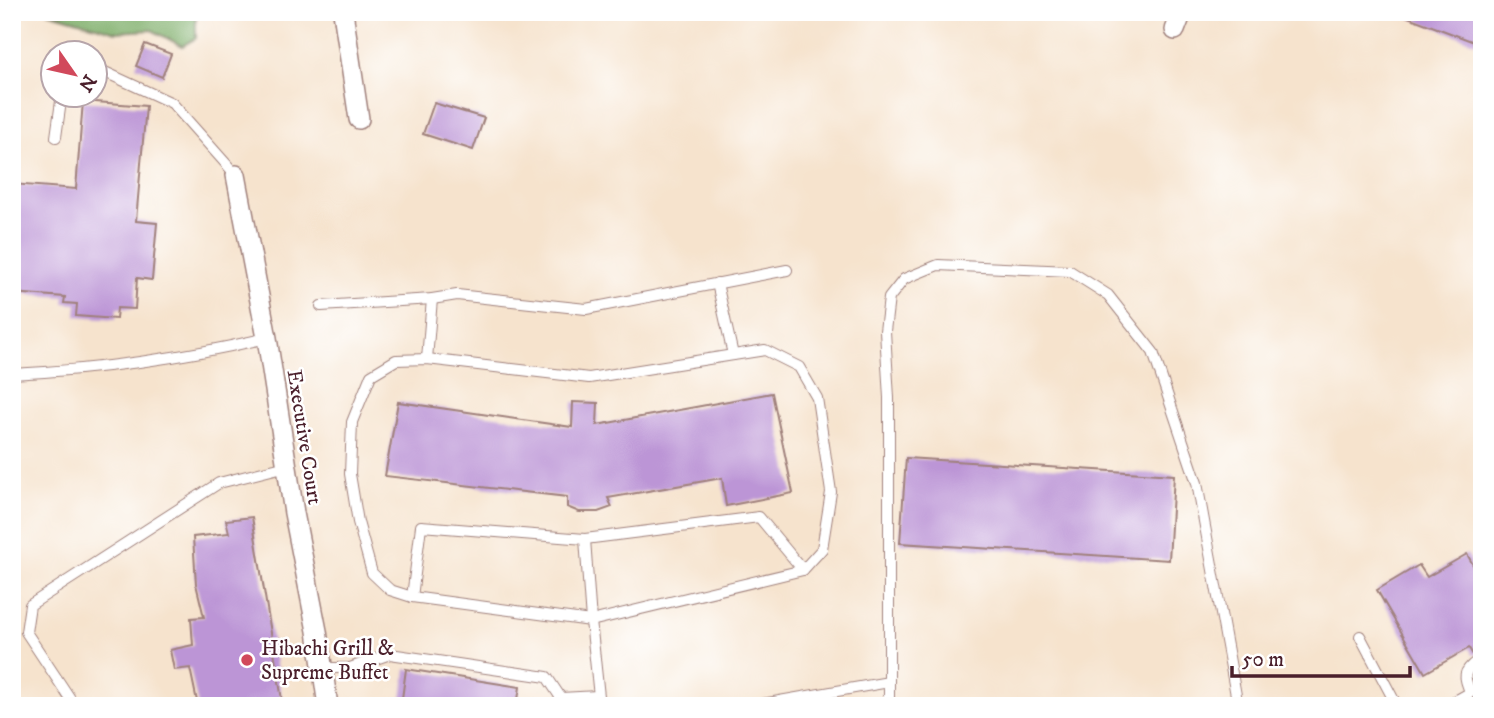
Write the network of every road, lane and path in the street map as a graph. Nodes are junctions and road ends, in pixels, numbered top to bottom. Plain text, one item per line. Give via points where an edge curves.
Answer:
1 (343, 12) edge
2 (108, 73) edge
3 (60, 108) edge
4 (359, 119) dead end
5 (56, 137) dead end
6 (236, 175) joint
7 (787, 270) dead end
8 (717, 283) junction
9 (432, 299) junction
10 (321, 306) dead end
11 (267, 338) junction
12 (733, 355) junction
13 (427, 359) junction
14 (12, 374) edge
15 (287, 466) junction
16 (585, 539) junction
17 (803, 570) junction
18 (412, 597) junction
19 (591, 621) junction
20 (1360, 636) dead end
21 (1477, 661) dead end
22 (323, 668) junction
23 (889, 682) junction
24 (1482, 686) edge
25 (1470, 692) junction
26 (599, 701) edge
27 (560, 702) edge
28 (75, 706) edge
29 (328, 706) edge
30 (750, 706) edge
31 (889, 706) edge
32 (1238, 706) edge
33 (1397, 706) edge
34 (1446, 706) edge

1 - 4 street
2 - 6 lane via 172,103
3 - 5 lane
6 - 11 street, Executive Court
7 - 8 lane
8 - 9 lane via 586,309 457,295
8 - 12 lane
9 - 10 lane
9 - 13 lane
11 - 14 lane via 156,361
11 - 15 street, Executive Court
12 - 13 lane via 589,378
12 - 17 lane via 765,350 799,368 817,398 831,492 822,549
13 - 18 lane via 396,360 371,375 352,422 351,474 372,573 390,590
15 - 22 street, Executive Court
15 - 28 lane via 219,483 30,605 26,632
16 - 17 lane via 760,517
16 - 18 lane via 421,526
16 - 19 lane
17 - 19 lane
18 - 19 lane
19 - 26 lane
20 - 33 lane
21 - 25 lane via 1467,668
22 - 27 lane via 350,668 390,654 547,677
22 - 29 street, Executive Court
23 - 30 lane
23 - 31 lane
23 - 32 lane via 885,331 889,298 904,279 939,265 1070,271 1108,295 1153,352 1197,484
24 - 25 lane
25 - 34 lane
26 - 27 lane

